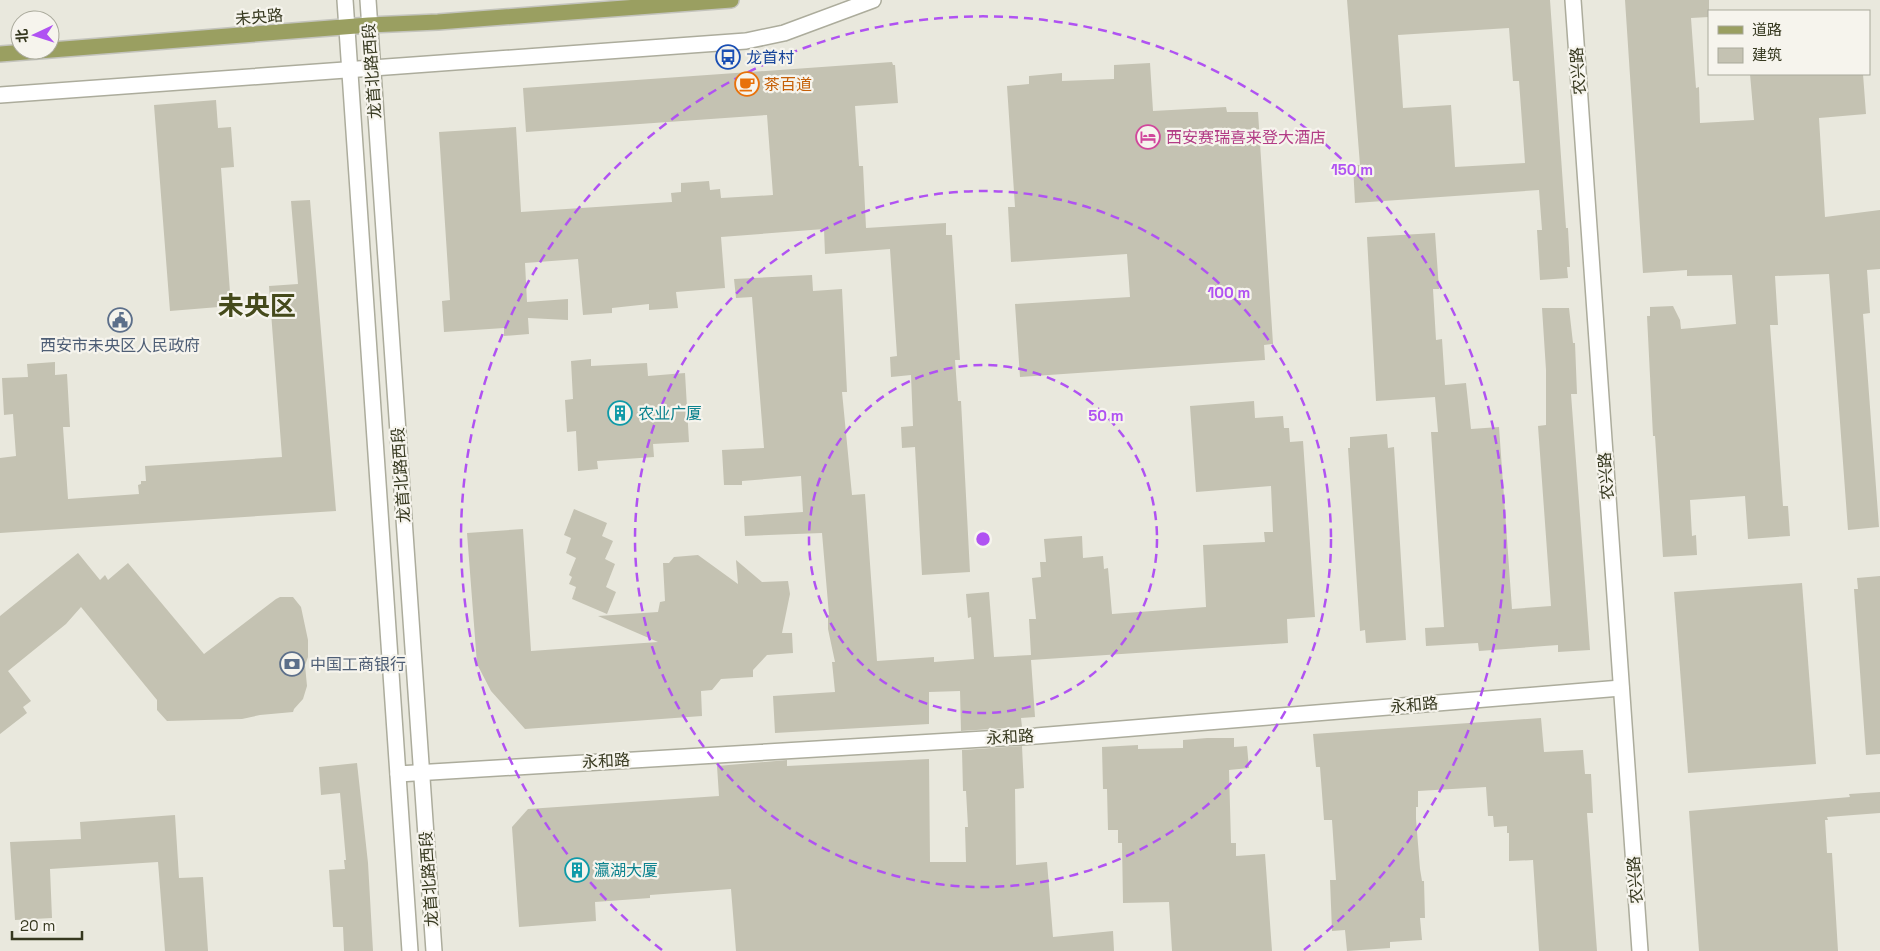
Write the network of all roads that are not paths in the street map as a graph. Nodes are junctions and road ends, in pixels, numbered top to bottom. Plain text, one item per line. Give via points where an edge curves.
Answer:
1 (345, 0) edge
2 (368, 0) edge
3 (731, 0) edge
4 (873, 0) edge
5 (1574, 0) edge
6 (368, 25) junction
7 (346, 27) junction
8 (0, 54) edge
9 (372, 68) junction
10 (350, 70) junction
11 (0, 95) edge
12 (1621, 688) junction
13 (422, 772) junction
14 (398, 774) junction
15 (410, 951) edge
16 (434, 951) edge
17 (1640, 951) edge

1 - 7 street, 龙首北路西段
2 - 6 street, 龙首北路西段
3 - 6 main road, 未央路
4 - 9 street via 784,33 746,41
5 - 12 street, 农兴路
6 - 7 main road, 未央路
6 - 9 street, 龙首北路西段
7 - 8 main road, 未央路
7 - 10 street, 龙首北路西段
9 - 10 street
9 - 13 street, 龙首北路西段
10 - 11 street
10 - 14 street, 龙首北路西段
12 - 13 street, 永和路 via 1036,736
12 - 17 street, 农兴路
13 - 14 street, 永和路
13 - 16 street, 龙首北路西段
14 - 15 street, 龙首北路西段

